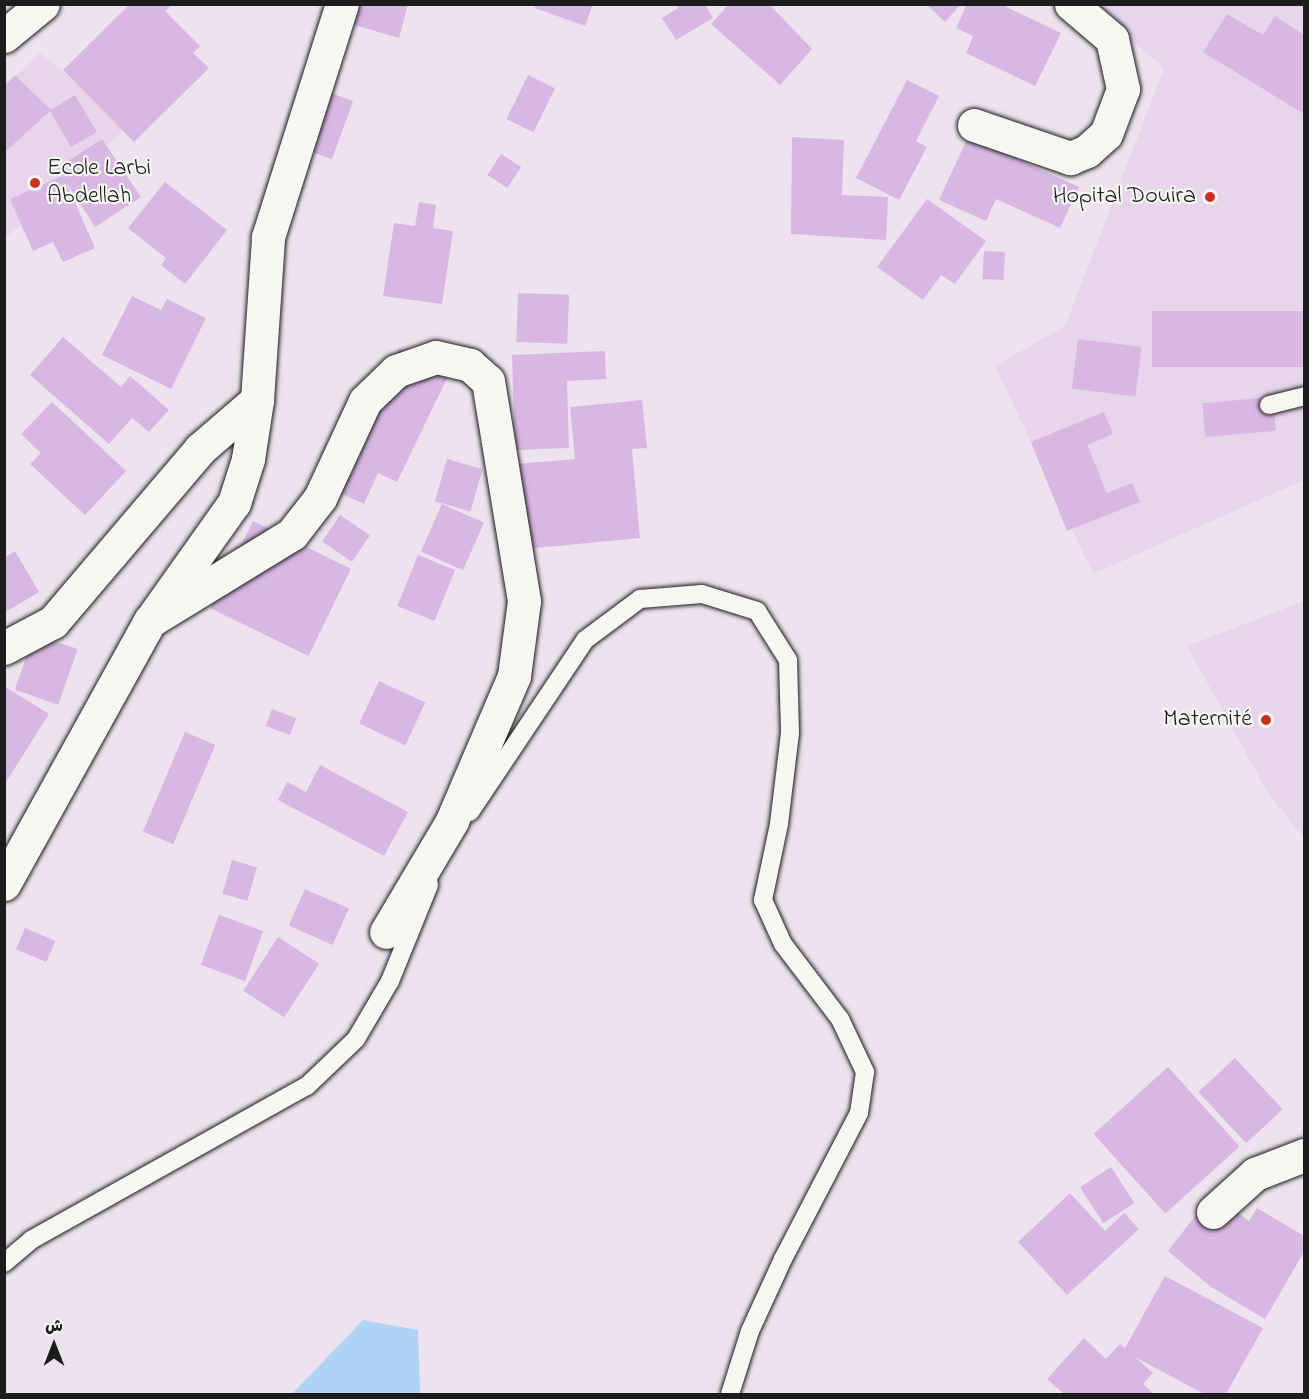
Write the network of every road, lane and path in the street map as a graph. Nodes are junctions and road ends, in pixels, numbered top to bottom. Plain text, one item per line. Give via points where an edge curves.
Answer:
1 (43, 4) edge
2 (342, 4) edge
3 (1071, 4) edge
4 (4, 36) edge
5 (974, 124) dead end
6 (1305, 396) edge
7 (257, 400) junction
8 (1269, 405) dead end
9 (150, 621) junction
10 (4, 648) edge
11 (4, 884) edge
12 (386, 932) dead end
13 (1305, 1155) edge
14 (1213, 1212) dead end
15 (4, 1263) edge
16 (730, 1395) edge

1 - 4 street
2 - 7 street via 268,237
3 - 5 street via 1112,39 1124,89 1106,134 1087,151 1070,158
6 - 8 lane
7 - 9 street via 248,459 234,503
7 - 10 street via 200,449 53,622
9 - 11 street
9 - 12 street via 292,534 320,498 365,401 396,371 436,357 470,365 488,381 524,601 514,676 453,821
13 - 14 street via 1255,1174
15 - 16 lane via 31,1240 307,1086 356,1039 390,981 434,874 482,793 585,640 640,599 702,594 757,611 788,660 790,733 779,824 763,900 783,944 840,1019 865,1072 859,1113 750,1331

